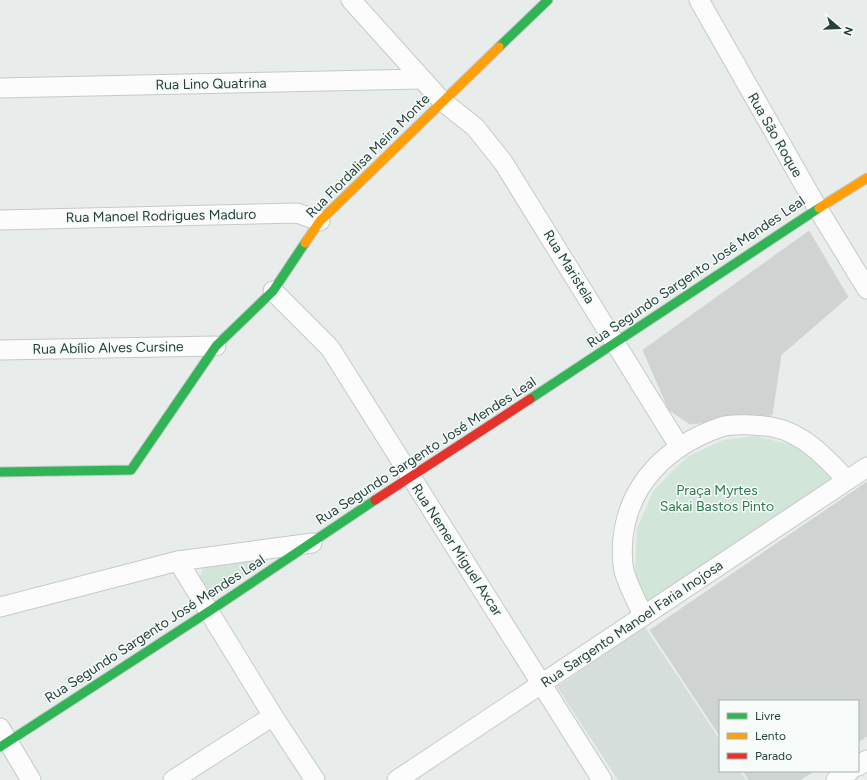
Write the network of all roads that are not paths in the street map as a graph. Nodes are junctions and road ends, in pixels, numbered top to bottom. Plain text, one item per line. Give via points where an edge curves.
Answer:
1 (351, 0) edge
2 (699, 0) edge
3 (539, 3) edge
4 (422, 79) junction
5 (0, 88) edge
6 (442, 101) junction
7 (867, 178) edge
8 (818, 209) junction
9 (0, 220) edge
10 (320, 221) junction
11 (867, 289) edge
12 (273, 291) junction
13 (616, 342) junction
14 (216, 346) junction
15 (0, 350) edge
16 (679, 446) junction
17 (867, 467) edge
18 (0, 472) edge
19 (410, 476) junction
20 (847, 480) junction
21 (313, 542) junction
22 (178, 561) junction
23 (0, 607) edge
24 (208, 612) junction
25 (643, 616) junction
26 (543, 684) junction
27 (273, 716) junction
28 (3, 739) edge
29 (848, 772) edge
30 (31, 780) edge
31 (173, 780) edge
32 (315, 780) edge
33 (397, 780) edge
34 (602, 780) edge
35 (836, 780) edge

1 - 4 street, Rua Maristela
2 - 8 street, Rua São Roque
3 - 6 street, Rua Flordalisa Meira Monte
4 - 5 street, Rua Lino Quatrina
4 - 6 street, Rua Maristela
6 - 10 street, Rua Flordalisa Meira Monte
6 - 13 street, Rua Maristela via 475,127 503,162
7 - 8 street, Rua Segundo Sargento José Mendes Leal
8 - 11 street, Rua São Roque
8 - 13 street, Rua Segundo Sargento José Mendes Leal
9 - 10 street, Rua Manoel Rodrigues Maduro via 297,213
10 - 12 street, Rua Flordalisa Meira Monte
12 - 14 street, Rua Flordalisa Meira Monte
12 - 19 street, Rua Nemer Miguel Axcar via 330,348
13 - 16 street, Rua Maristela
13 - 19 street, Rua Segundo Sargento José Mendes Leal
14 - 15 street, Rua Abílio Alves Cursine
14 - 18 street, Rua Flordalisa Meira Monte via 131,470
16 - 20 street via 722,426 773,427 799,437 818,450
16 - 25 street via 644,478 633,497 625,520 624,571
17 - 20 street, Rua Sargento Manoel Faria Inojosa
19 - 21 street, Rua Segundo Sargento José Mendes Leal
19 - 26 street, Rua Nemer Miguel Axcar
20 - 25 street, Rua Sargento Manoel Faria Inojosa
21 - 22 street
21 - 24 street, Rua Segundo Sargento José Mendes Leal
22 - 23 street
22 - 24 street
24 - 27 street
24 - 28 street, Rua Segundo Sargento José Mendes Leal
25 - 26 street, Rua Sargento Manoel Faria Inojosa
26 - 33 street, Rua Sargento Manoel Faria Inojosa
26 - 34 street, Rua Nemer Miguel Axcar
27 - 31 street
27 - 32 street
28 - 30 street
29 - 35 street

